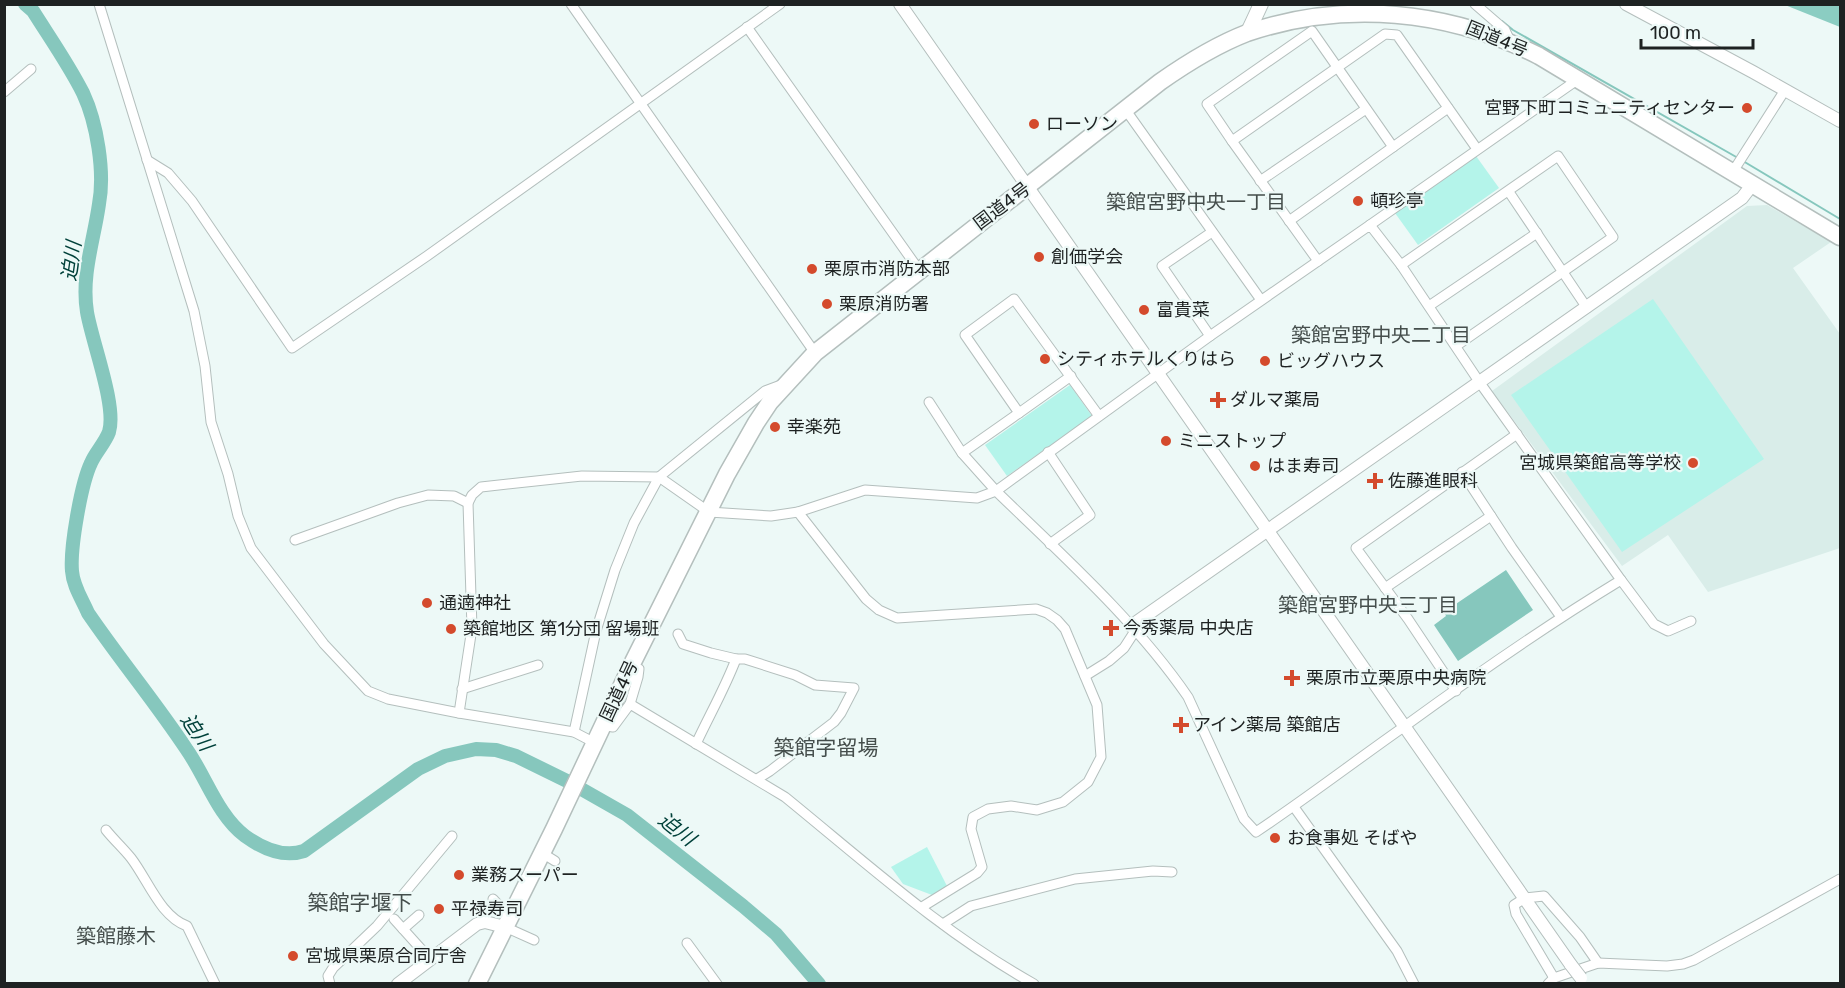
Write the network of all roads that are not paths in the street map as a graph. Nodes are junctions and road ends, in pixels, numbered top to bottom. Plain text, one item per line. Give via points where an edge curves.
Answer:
1 (99, 4) edge
2 (571, 4) edge
3 (780, 4) edge
4 (900, 4) edge
5 (1261, 4) edge
6 (1475, 4) edge
7 (1626, 4) edge
8 (1374, 8) edge
9 (747, 27) junction
10 (1248, 32) junction
11 (1510, 42) junction
12 (1337, 67) junction
13 (31, 69) dead end
14 (1577, 80) junction
15 (1785, 90) junction
16 (4, 92) edge
17 (641, 105) junction
18 (1448, 108) junction
19 (1125, 109) junction
20 (1366, 109) junction
21 (1840, 121) edge
22 (1232, 141) junction
23 (1393, 147) junction
24 (1477, 149) junction
25 (147, 160) junction
26 (1738, 164) junction
27 (1260, 181) junction
28 (1752, 184) junction
29 (1027, 187) junction
30 (1509, 192) junction
31 (1288, 221) junction
32 (1370, 225) junction
33 (1212, 232) junction
34 (1537, 233) junction
35 (1840, 237) edge
36 (1318, 261) junction
37 (1401, 265) junction
38 (919, 270) junction
39 (1563, 271) junction
40 (1261, 300) junction
41 (1429, 306) junction
42 (1587, 308) junction
43 (1210, 336) junction
44 (1456, 346) junction
45 (815, 352) junction
46 (1158, 374) junction
47 (1071, 376) junction
48 (1480, 383) junction
49 (785, 384) junction
50 (929, 402) dead end
51 (1020, 413) junction
52 (1099, 416) junction
53 (1516, 434) junction
54 (1048, 452) junction
55 (962, 453) junction
56 (1462, 472) junction
57 (659, 477) junction
58 (996, 491) junction
59 (468, 503) junction
60 (709, 512) junction
61 (798, 512) junction
62 (1491, 516) junction
63 (1268, 530) junction
64 (295, 540) dead end
65 (1050, 544) junction
66 (1621, 580) junction
67 (1385, 588) junction
68 (1561, 617) junction
69 (1691, 621) dead end
70 (1133, 629) junction
71 (678, 634) dead end
72 (736, 659) junction
73 (538, 665) dead end
74 (631, 666) junction
75 (1085, 676) junction
76 (462, 689) junction
77 (1456, 691) junction
78 (630, 704) junction
79 (459, 713) junction
80 (603, 724) junction
81 (1405, 725) junction
82 (574, 732) junction
83 (696, 744) junction
84 (593, 746) junction
85 (757, 779) junction
86 (1294, 807) junction
87 (106, 830) dead end
88 (452, 836) dead end
89 (1172, 872) dead end
90 (1840, 879) edge
91 (1525, 898) junction
92 (493, 899) dead end
93 (922, 907) junction
94 (419, 915) dead end
95 (394, 919) dead end
96 (507, 922) junction
97 (943, 924) junction
98 (404, 929) junction
99 (534, 940) dead end
100 (687, 942) dead end
101 (430, 959) junction
102 (1598, 963) junction
103 (1551, 981) edge
104 (1583, 981) edge
105 (215, 984) edge
106 (330, 984) edge
107 (398, 984) edge
108 (477, 984) edge
109 (717, 984) edge
110 (1034, 984) edge
111 (1414, 984) edge

1 - 25 street
2 - 17 street
3 - 9 street
4 - 29 street
5 - 10 main road
6 - 11 street via 1504,30
7 - 15 street
8 - 10 highway, 国道4号 via 1316,15
8 - 11 highway, 国道4号 via 1439,18
9 - 17 street
9 - 38 street
10 - 19 highway, 国道4号 via 1187,63
11 - 14 highway, 国道4号
12 - 18 street via 1385,34 1397,35
12 - 20 street
12 - 22 street
12 - 22 street via 1312,31 1207,104
13 - 16 street
14 - 24 street
14 - 26 highway, 国道4号
15 - 21 street
15 - 26 street
17 - 25 street via 292,348 192,201 168,173
17 - 45 street
18 - 23 street
18 - 24 street
19 - 29 highway, 国道4号
19 - 33 street
20 - 23 street
20 - 27 street
22 - 27 street
23 - 31 street
24 - 32 street
25 - 79 street via 194,311 211,422 251,548 324,644 368,690 388,699
26 - 28 highway, 国道4号
27 - 31 street
28 - 35 highway, 国道4号
28 - 42 street via 1742,198
29 - 38 highway, 国道4号
29 - 46 street
30 - 34 street
30 - 37 street
30 - 39 street via 1558,156 1613,237
31 - 36 street
32 - 36 street
32 - 37 street
33 - 40 street
33 - 43 street via 1162,266
34 - 39 street
34 - 41 street
36 - 40 street
37 - 41 street
38 - 45 highway, 国道4号
39 - 42 street
39 - 44 street
40 - 43 street
41 - 44 street
42 - 48 street
43 - 46 street
44 - 48 street
45 - 49 highway, 国道4号
46 - 52 street
46 - 63 street
47 - 51 street
47 - 51 street via 1014,299 965,335
47 - 52 street
48 - 53 street
48 - 63 street
49 - 57 street via 765,391
49 - 60 highway, 国道4号 via 756,423
50 - 55 street
51 - 55 street
52 - 54 street
53 - 56 street
53 - 66 street
54 - 58 street
54 - 65 street via 1090,515
55 - 58 street
56 - 62 street
56 - 67 street via 1356,548
57 - 59 street via 582,476 481,487
57 - 60 street
57 - 82 street via 615,570 596,631
58 - 61 street via 977,498 865,490
58 - 65 street
59 - 64 street via 454,496 428,495
59 - 76 street via 472,628
60 - 61 street via 771,516
60 - 74 highway, 国道4号
61 - 75 street via 879,610 897,618 1036,609 1065,629
62 - 67 street
62 - 68 street
63 - 70 street
63 - 81 street
65 - 70 street
66 - 68 street
66 - 69 street via 1654,624 1668,632
67 - 77 street
68 - 77 street
70 - 75 street via 1124,648
70 - 86 street via 1188,697 1244,819 1256,832
71 - 72 street via 682,644
72 - 83 street
72 - 85 street via 745,658 815,685 854,688 834,722
73 - 76 street
74 - 78 street via 639,669
74 - 80 highway, 国道4号
75 - 93 street via 1097,705 1101,757 1088,782 1063,802 1037,810 1011,806 988,809 973,817 971,830 982,867
76 - 79 street
77 - 81 street
78 - 80 street via 613,727
78 - 83 street
79 - 82 street
80 - 84 highway, 国道4号
81 - 86 street
81 - 91 street
82 - 84 street
83 - 85 street
84 - 96 highway, 国道4号 via 554,829 549,857
85 - 93 street via 785,796
86 - 111 street via 1397,951
87 - 105 street via 131,857 169,915 187,926
88 - 106 street via 376,926 333,968 328,976
89 - 97 street via 1075,879 971,906
90 - 102 street via 1683,964
91 - 102 street via 1544,896
91 - 103 street via 1514,905 1516,914
91 - 104 street, bridge
92 - 96 street
93 - 97 street
94 - 98 street
95 - 98 street
96 - 99 street
96 - 101 street via 477,924
96 - 108 highway, 国道4号
97 - 110 street
98 - 101 street
100 - 109 street
101 - 107 street
102 - 103 street

